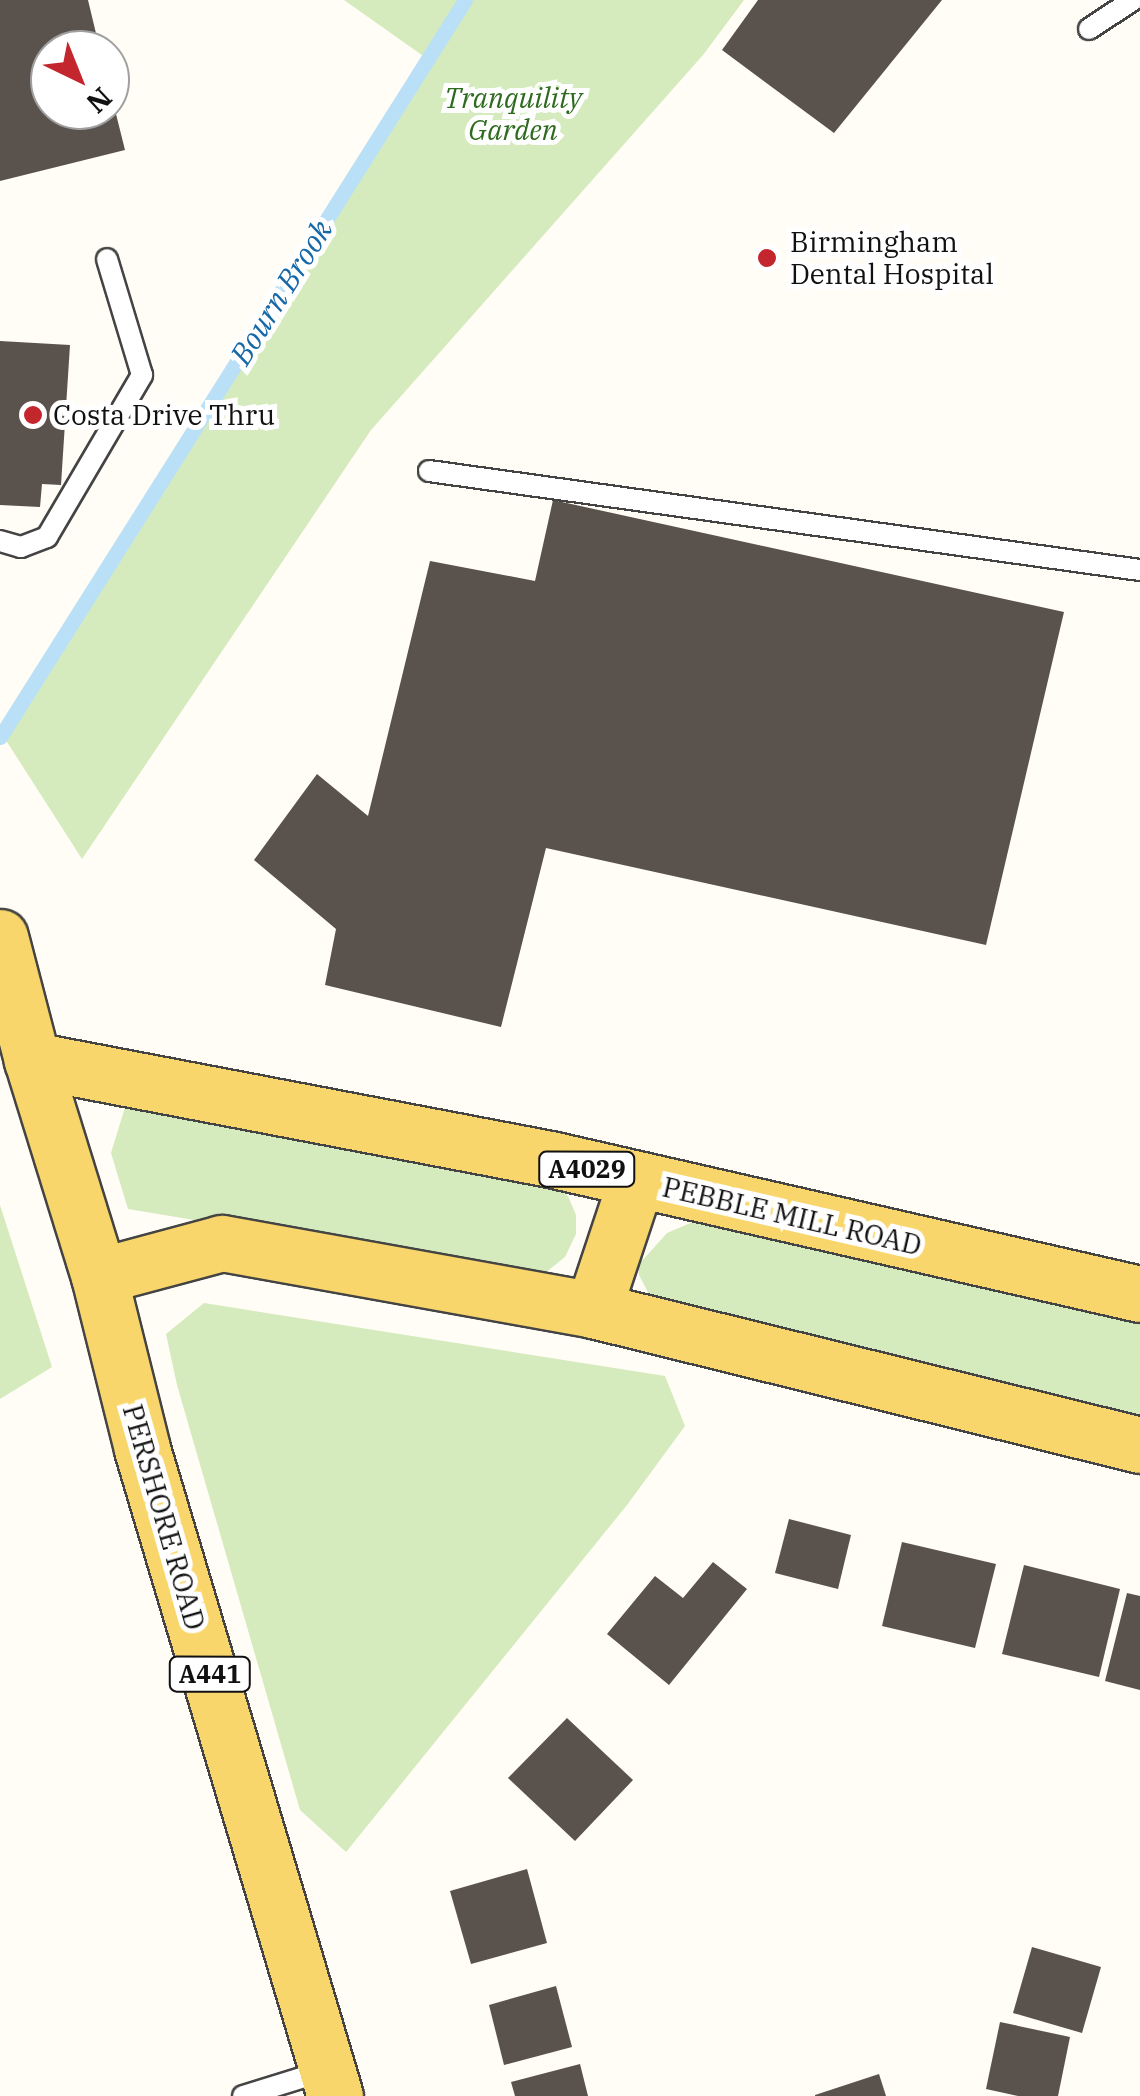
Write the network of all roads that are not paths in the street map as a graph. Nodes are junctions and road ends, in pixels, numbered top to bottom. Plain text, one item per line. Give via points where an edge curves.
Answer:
1 (1133, 0) edge
2 (1088, 29) dead end
3 (107, 259) dead end
4 (429, 471) dead end
5 (0, 541) edge
6 (1140, 570) edge
7 (0, 936) edge
8 (32, 1060) junction
9 (636, 1181) junction
10 (99, 1276) junction
11 (1140, 1294) edge
12 (593, 1310) junction
13 (1140, 1445) edge
14 (332, 2083) edge
15 (243, 2096) edge

1 - 2 lane
3 - 5 lane via 142,376 47,537 20,547
4 - 6 lane
7 - 8 main road, PERSHORE ROAD / A441
8 - 9 main road, PEBBLE MILL ROAD / A4029
8 - 10 main road, PERSHORE ROAD / A441
9 - 11 main road, PEBBLE MILL ROAD / A4029
9 - 12 main road
10 - 12 main road via 222,1244
10 - 14 main road, PERSHORE ROAD / A441 via 142,1450
12 - 13 main road
14 - 15 lane

